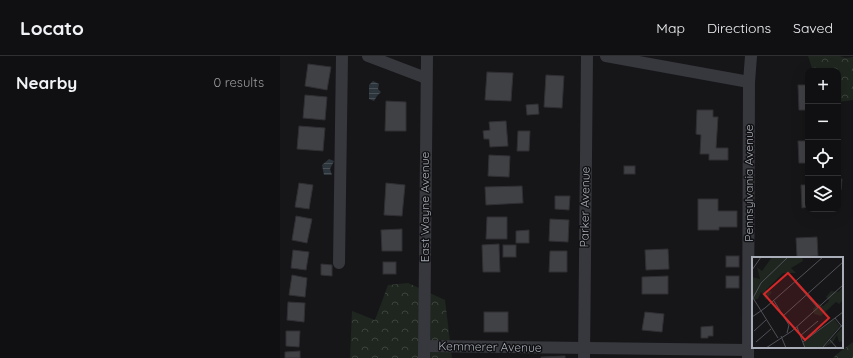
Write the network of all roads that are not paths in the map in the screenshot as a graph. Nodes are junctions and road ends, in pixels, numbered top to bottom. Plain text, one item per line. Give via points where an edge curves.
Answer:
1 (342, 56) edge
2 (368, 56) edge
3 (427, 56) edge
4 (587, 56) edge
5 (606, 56) edge
6 (751, 56) edge
7 (426, 78) junction
8 (749, 82) junction
9 (339, 262) dead end
10 (424, 346) junction
11 (584, 353) edge
12 (748, 354) edge
13 (424, 358) edge

1 - 9 street
2 - 7 street
3 - 7 street, East Wayne Avenue
4 - 11 street, Parker Avenue
5 - 8 street
6 - 8 street, Pennsylvania Avenue
7 - 10 street, East Wayne Avenue
8 - 12 street, Pennsylvania Avenue
10 - 11 street, Kemmerer Avenue
10 - 13 street, East Wayne Avenue
11 - 12 street, Kemmerer Avenue

